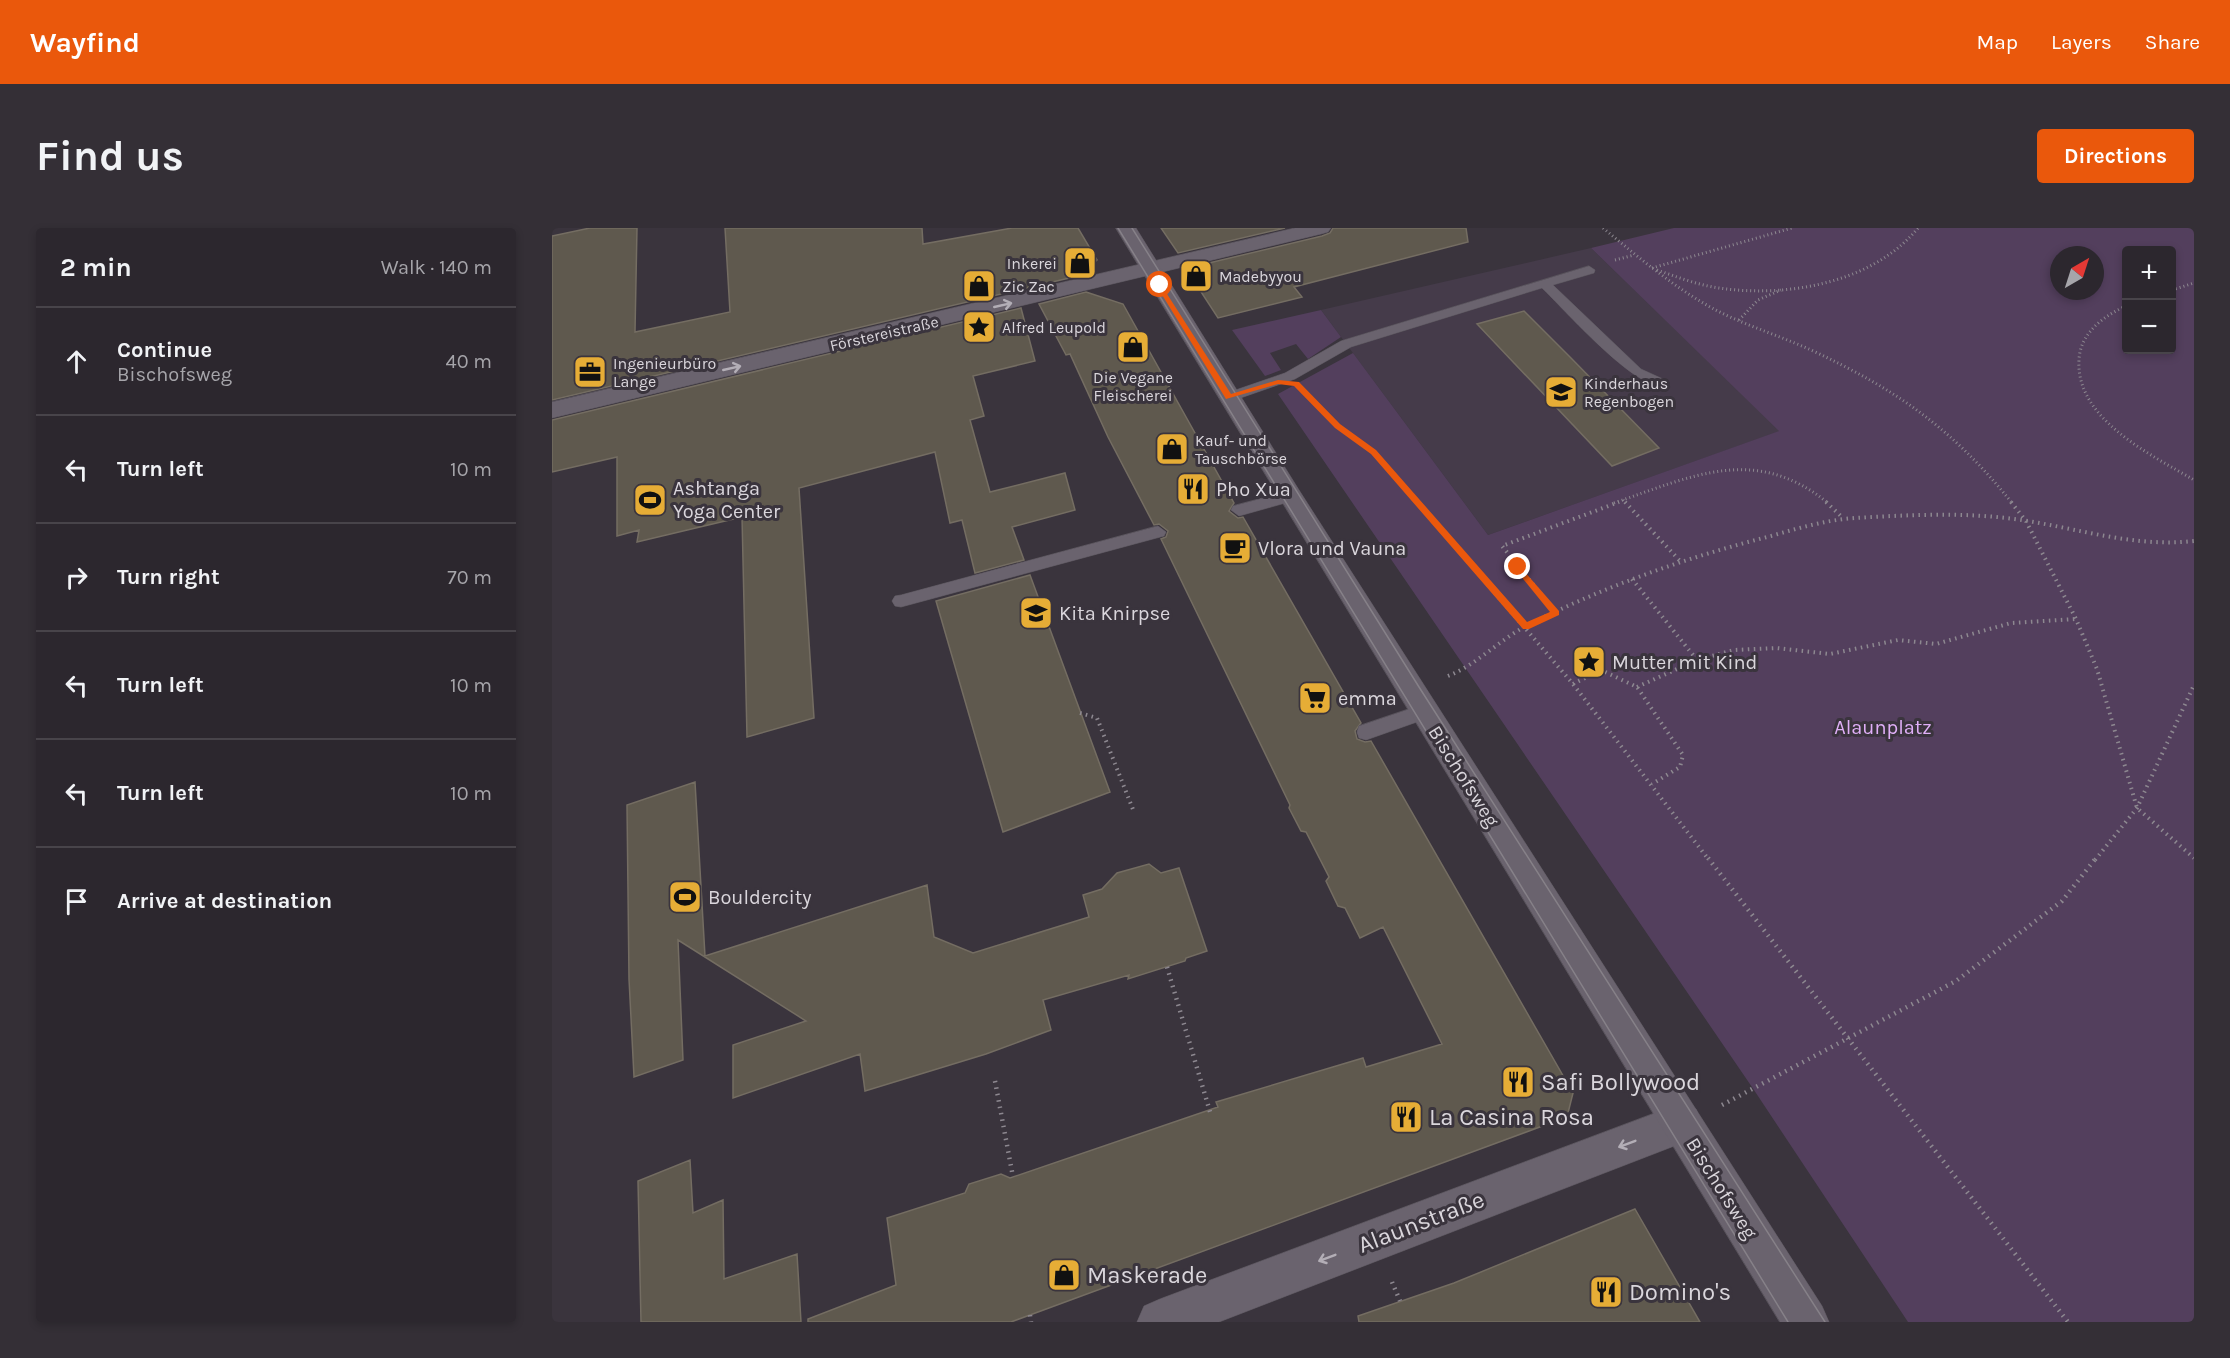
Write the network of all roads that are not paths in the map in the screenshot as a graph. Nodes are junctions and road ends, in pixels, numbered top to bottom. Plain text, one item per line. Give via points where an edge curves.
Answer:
1 (1126, 228) edge
2 (1321, 228) edge
3 (1150, 270) junction
4 (1589, 270) dead end
5 (1545, 284) junction
6 (1658, 382) dead end
7 (1229, 397) junction
8 (552, 410) edge
9 (1290, 496) junction
10 (1239, 510) dead end
11 (1158, 532) dead end
12 (902, 601) dead end
13 (1424, 712) junction
14 (1366, 732) dead end
15 (1682, 1123) junction
16 (1160, 1322) edge
17 (1806, 1322) edge

1 - 3 street, Bischofsweg
2 - 3 street, Förstereistraße
3 - 7 street, Bischofsweg
8 -> 3 street, Förstereistraße
4 - 5 lane
5 - 6 lane via 1636,372
5 - 7 lane via 1346,344 1312,367
7 - 9 street, Bischofsweg
9 - 10 lane
9 - 13 street, Bischofsweg
11 - 12 lane
13 - 14 lane
13 - 15 street, Bischofsweg
15 -> 16 street, Alaunstraße
15 - 17 street, Bischofsweg

